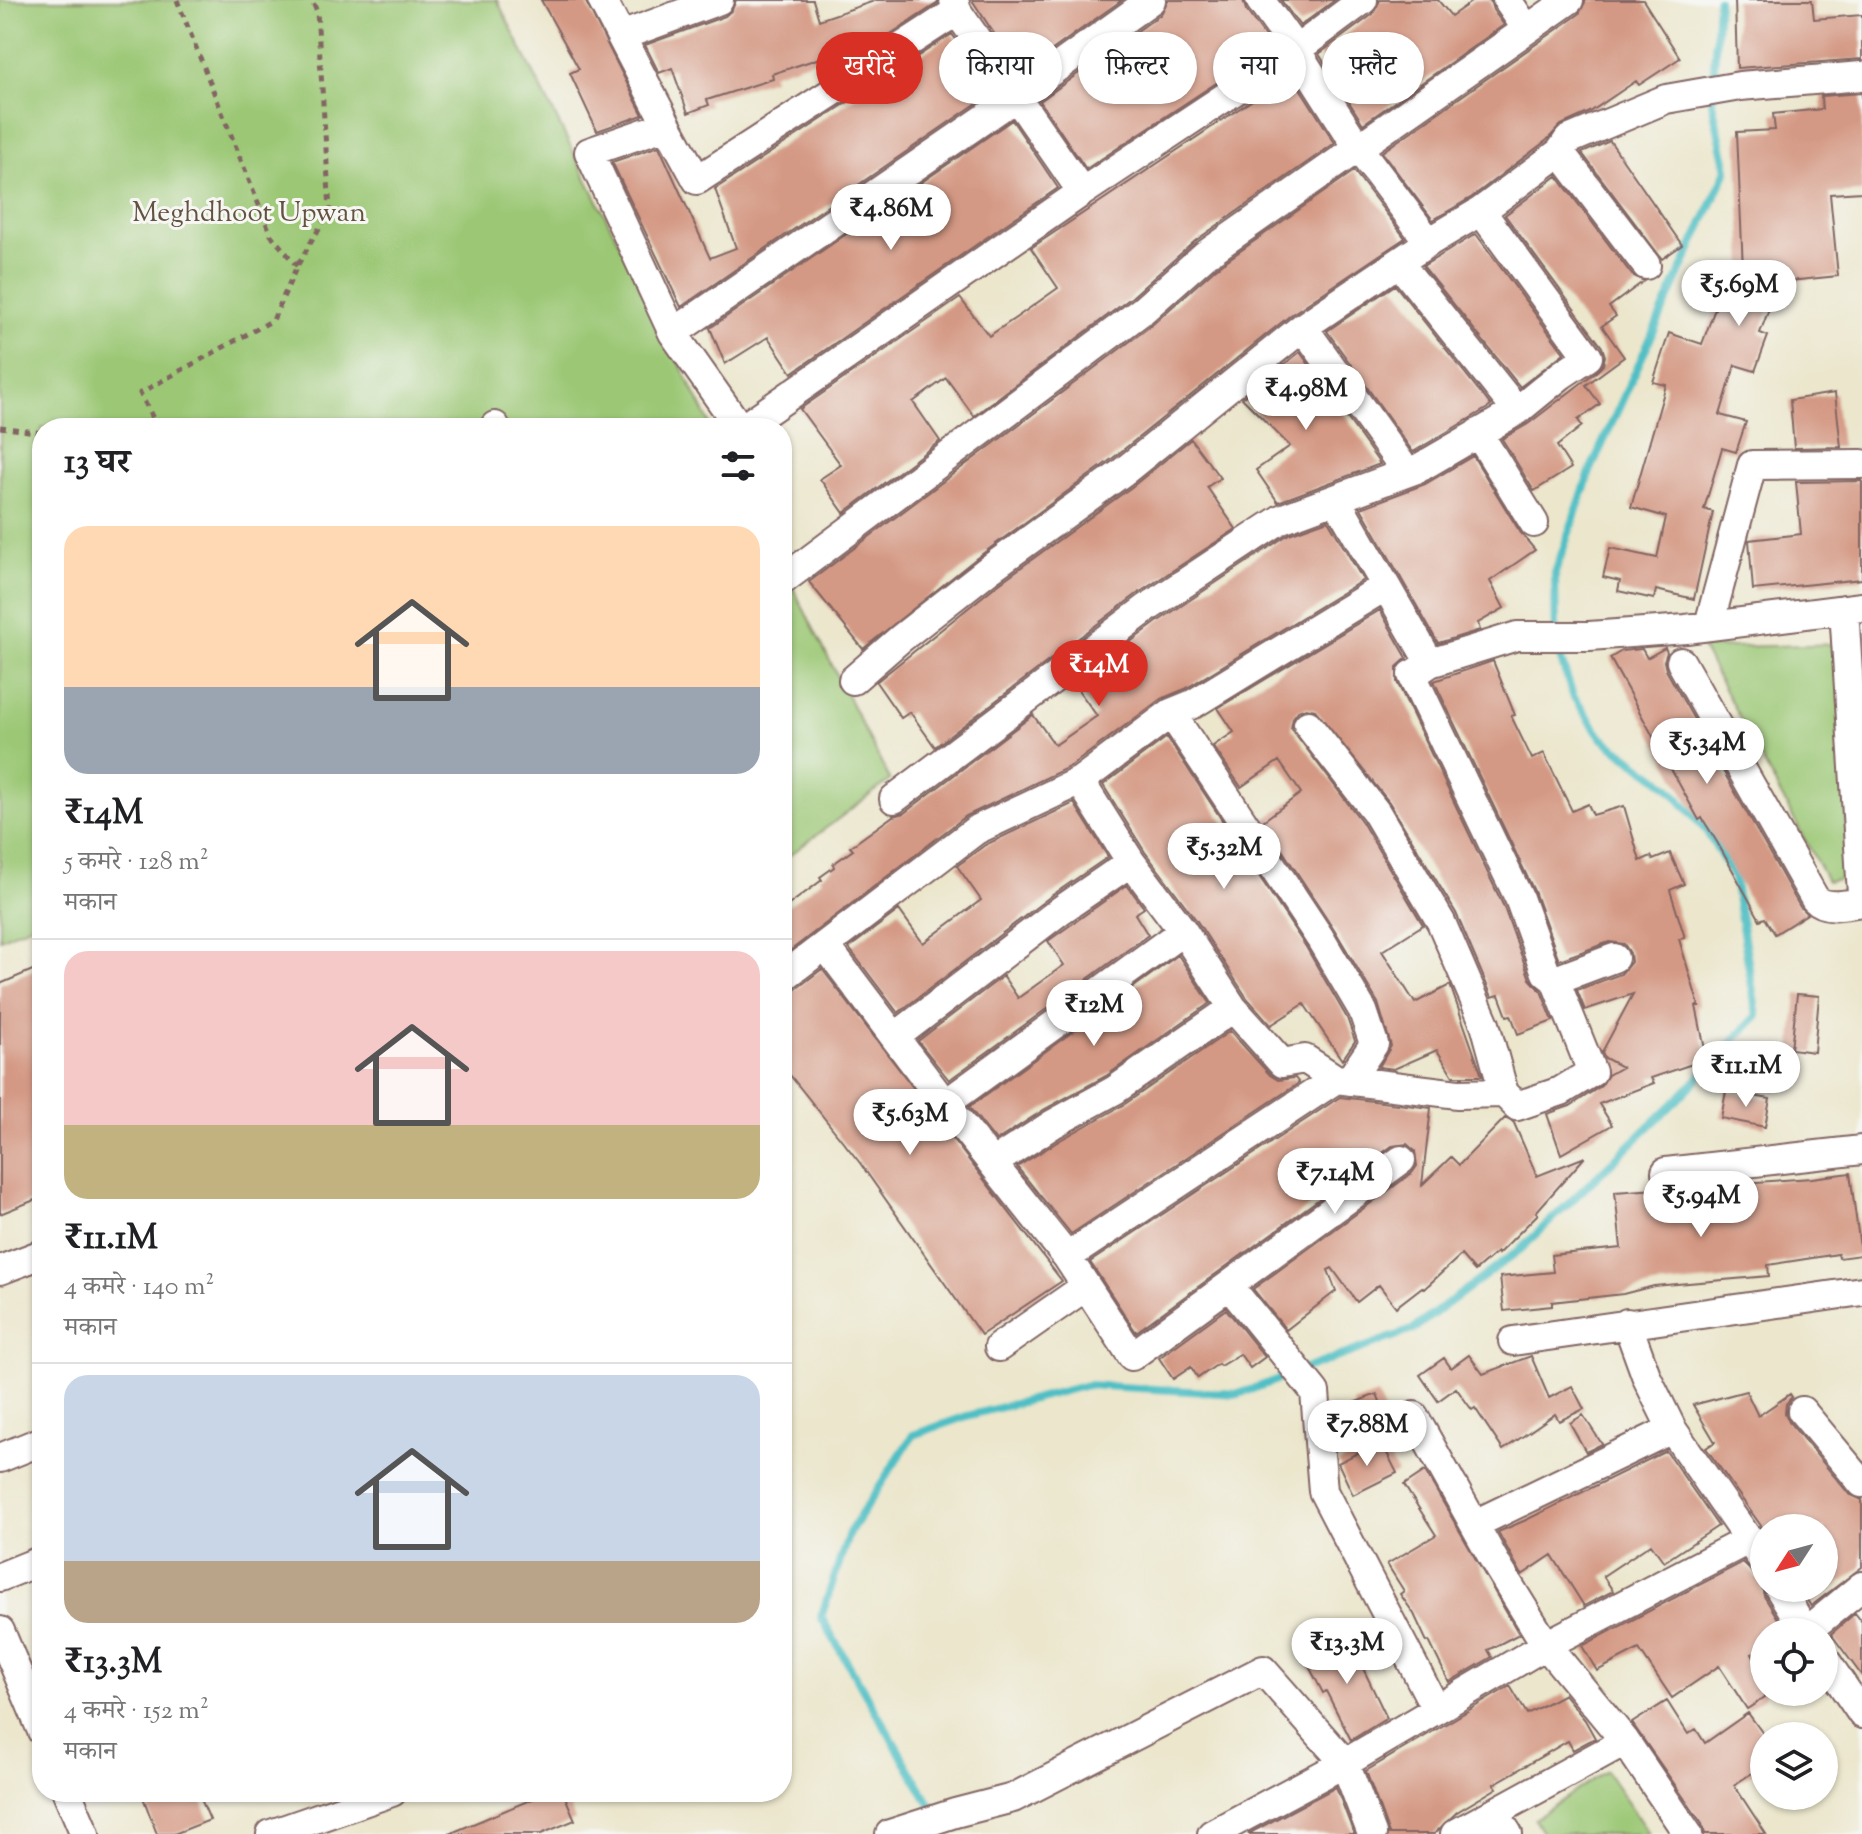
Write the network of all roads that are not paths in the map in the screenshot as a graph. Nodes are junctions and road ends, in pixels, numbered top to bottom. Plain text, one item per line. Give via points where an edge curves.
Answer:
1 (602, 0) edge
2 (719, 0) edge
3 (1151, 0) edge
4 (1260, 0) edge
5 (1363, 0) edge
6 (1507, 0) edge
7 (1569, 0) edge
8 (956, 5) edge
9 (1526, 28) junction
10 (974, 32) edge
11 (1283, 32) edge
12 (621, 36) junction
13 (1306, 43) edge
14 (1062, 64) edge
15 (1306, 66) edge
16 (1862, 76) edge
17 (1006, 104) edge
18 (1021, 104) edge
19 (1215, 104) edge
20 (667, 125) junction
21 (1359, 149) junction
22 (1560, 152) junction
23 (1082, 192) junction
24 (1481, 211) junction
25 (1429, 242) junction
26 (1399, 263) junction
27 (1646, 265) dead end
28 (1303, 327) junction
29 (673, 333) junction
30 (1517, 411) junction
31 (734, 418) edge
32 (755, 418) edge
33 (1478, 433) junction
34 (1862, 464) edge
35 (1406, 471) junction
36 (1336, 499) junction
37 (1534, 523) dead end
38 (792, 573) edge
39 (1386, 586) junction
40 (1853, 608) edge
41 (1709, 625) junction
42 (1681, 662) dead end
43 (1430, 663) junction
44 (853, 680) dead end
45 (1171, 713) junction
46 (1308, 725) dead end
47 (1080, 781) junction
48 (894, 799) dead end
49 (1131, 862) junction
50 (1862, 894) edge
51 (1862, 902) edge
52 (1183, 931) junction
53 (825, 945) junction
54 (1614, 958) dead end
55 (792, 970) edge
56 (1555, 980) junction
57 (1233, 1008) junction
58 (895, 1037) junction
59 (1343, 1080) junction
60 (1504, 1093) junction
61 (945, 1104) junction
62 (1862, 1150) edge
63 (1401, 1160) dead end
64 (993, 1163) junction
65 (1666, 1172) dead end
66 (1067, 1257) junction
67 (32, 1258) edge
68 (0, 1270) edge
69 (1085, 1287) junction
70 (1230, 1287) junction
71 (1862, 1291) edge
72 (1627, 1323) junction
73 (1513, 1341) dead end
74 (999, 1347) dead end
75 (1802, 1411) dead end
76 (1414, 1416) dead end
77 (1672, 1429) junction
78 (32, 1445) edge
79 (0, 1458) edge
80 (1862, 1483) edge
81 (1475, 1524) junction
82 (1750, 1541) edge
83 (1750, 1554) edge
84 (32, 1564) edge
85 (0, 1577) edge
86 (1862, 1586) edge
87 (1823, 1618) edge
88 (0, 1631) edge
89 (1546, 1645) junction
90 (1838, 1679) edge
91 (32, 1707) edge
92 (1436, 1709) junction
93 (1862, 1714) edge
94 (1625, 1741) junction
95 (1345, 1763) junction
96 (71, 1802) edge
97 (363, 1802) edge
98 (1501, 1823) edge
99 (85, 1834) edge
100 (271, 1834) edge
101 (891, 1834) edge
102 (1212, 1834) edge
103 (1372, 1834) edge
104 (1455, 1834) edge
105 (1688, 1834) edge

1 - 12 street
2 - 12 street
3 - 14 street
4 - 11 street
5 - 13 street
6 - 9 street
7 - 9 street
8 - 10 street
8 - 20 street via 697,180
9 - 21 street
12 - 20 street
15 - 21 street
16 - 22 street via 1740,86 1666,99 1568,140
17 - 29 street
18 - 23 street
19 - 23 street
20 - 29 street via 589,152
21 - 25 street
21 - 38 street via 1205,255 1143,310
22 - 24 street
22 - 27 street
23 - 32 street
24 - 25 street
24 - 30 street via 1588,357
25 - 26 street
26 - 28 street
26 - 30 street
28 - 35 street
28 - 44 street
29 - 31 street
30 - 33 street
33 - 35 street
33 - 37 street
34 - 41 street via 1752,465
35 - 36 street
36 - 39 street
36 - 48 street via 1281,519 1147,608
39 - 43 street
39 - 45 street
40 - 41 street
40 - 50 street
41 - 43 street via 1589,636 1517,636
42 - 51 street via 1815,899 1826,905
43 - 56 street via 1412,675 1519,898 1546,973
45 - 47 street
45 - 59 street via 1363,1011 1374,1044
46 - 60 street via 1376,812 1441,922 1485,1024
47 - 49 street
47 - 53 street via 976,830
49 - 52 street
49 - 58 street
52 - 57 street
52 - 61 street
53 - 55 street
53 - 58 street
54 - 56 street
56 - 60 street via 1592,1072 1561,1091 1517,1106
57 - 59 street via 1282,1063 1305,1059
57 - 64 street via 1115,1090
58 - 61 street
59 - 60 street via 1458,1094
59 - 66 street
61 - 64 street
62 - 65 street
63 - 70 street
64 - 66 street
66 - 69 street
67 - 68 street
69 - 70 street via 1132,1356
69 - 74 street
70 - 92 street via 1315,1392 1323,1491
71 - 72 street
72 - 73 street
72 - 77 street
75 - 80 street
76 - 81 street
77 - 81 street
77 - 82 street
78 - 79 street
81 - 89 street
83 - 89 street
84 - 85 street
86 - 87 street
88 - 91 street
89 - 92 street
89 - 94 street
90 - 93 street
92 - 95 street
94 - 98 street
94 - 105 street
95 - 101 street via 1263,1670 1013,1798
95 - 102 street
95 - 103 street
96 - 99 street
97 - 100 street
98 - 104 street

